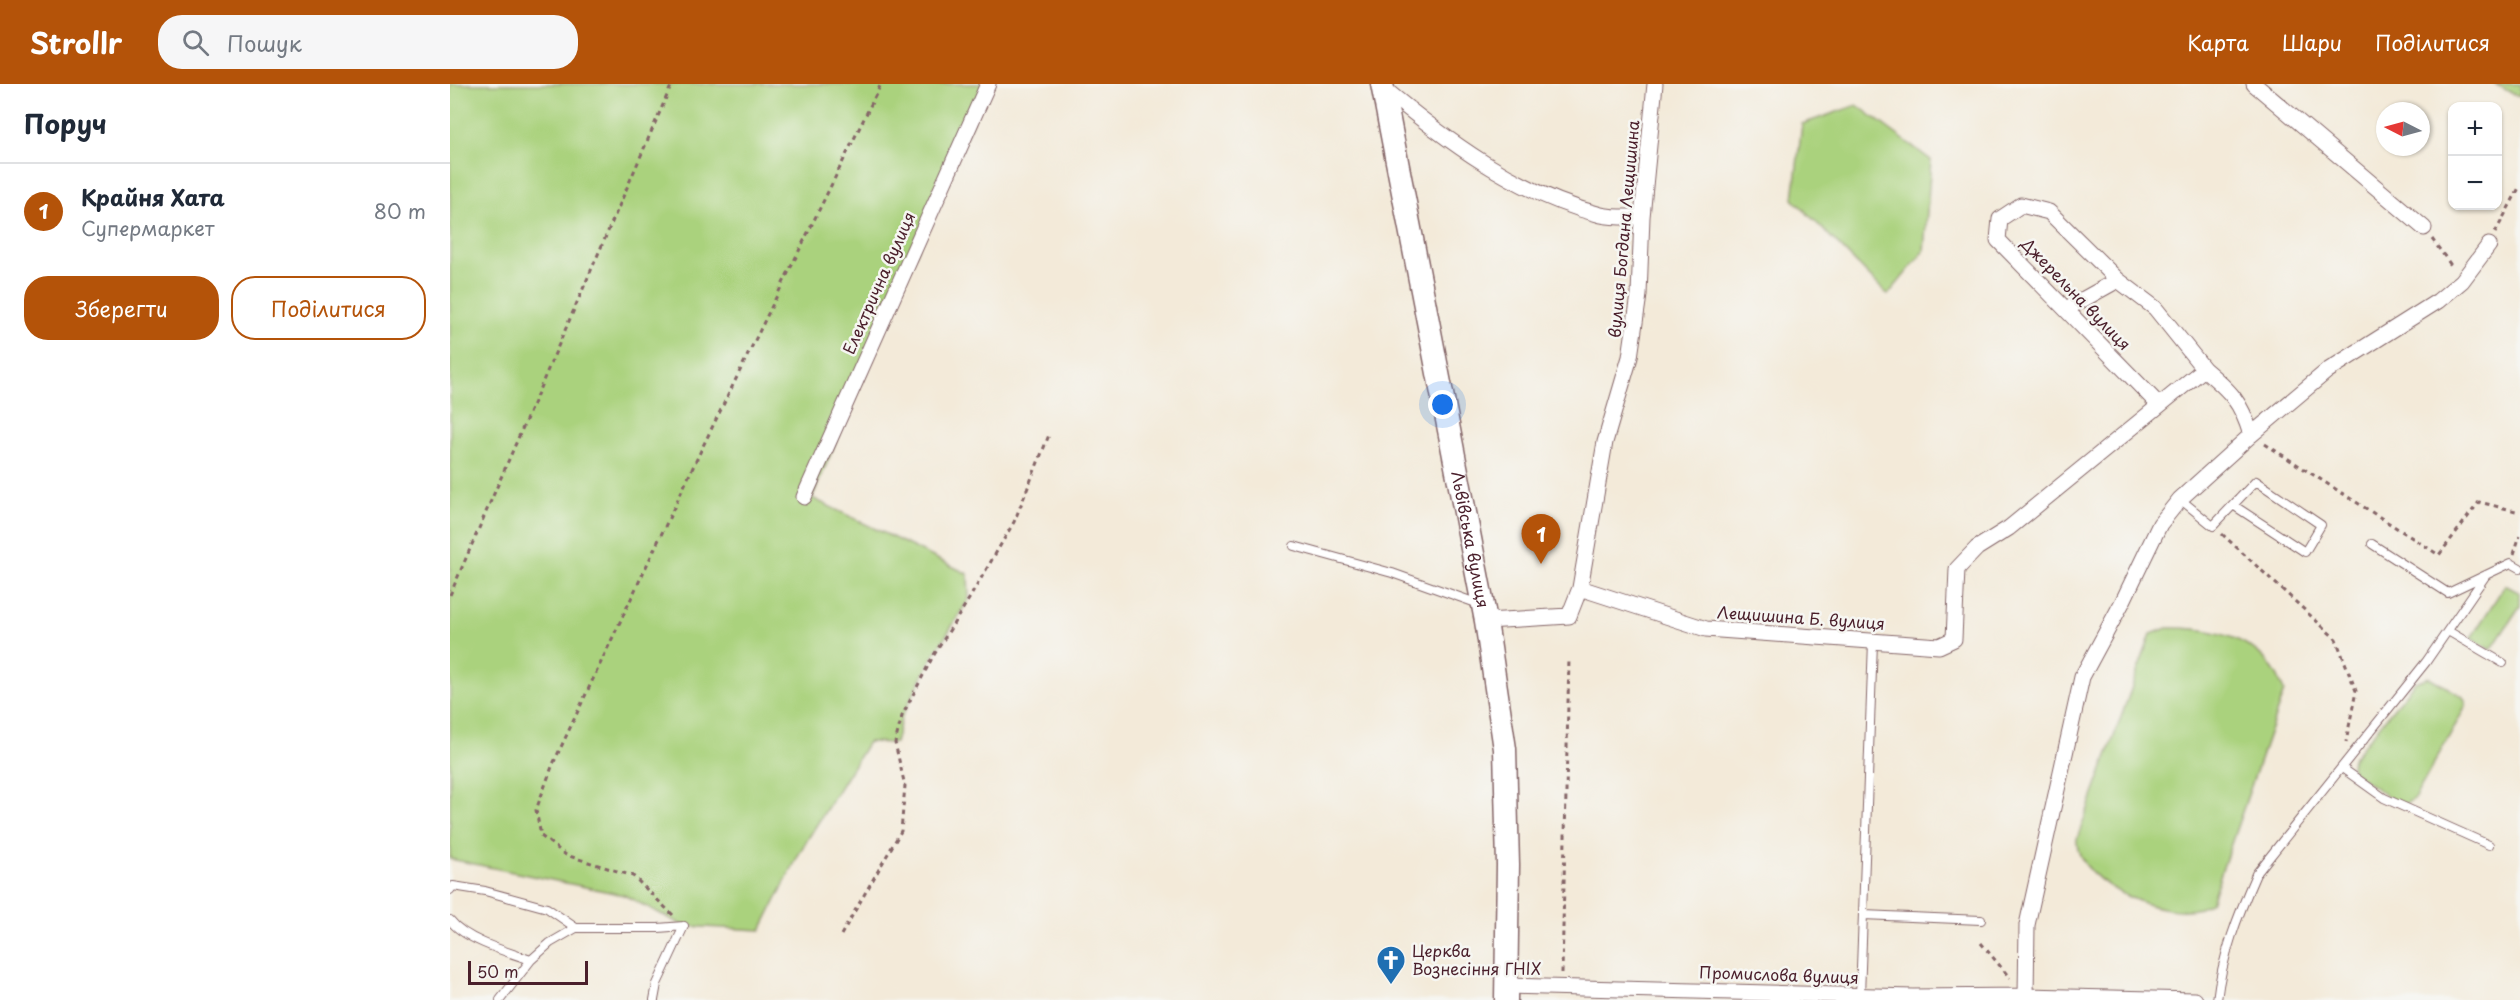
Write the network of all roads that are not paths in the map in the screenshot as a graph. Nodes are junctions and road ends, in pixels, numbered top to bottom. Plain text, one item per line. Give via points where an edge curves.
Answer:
1 (988, 84) edge
2 (1655, 84) edge
3 (2254, 84) edge
4 (1381, 85) edge
5 (1642, 217) junction
6 (2424, 228) road end
7 (2489, 245) road end
8 (2118, 280) junction
9 (2066, 309) junction
10 (2204, 369) junction
11 (2159, 405) junction
12 (2251, 435) junction
13 (804, 497) dead end
14 (2180, 499) junction
15 (2233, 505) junction
16 (2372, 544) dead end
17 (1294, 546) dead end
18 (2520, 568) edge
19 (2486, 575) junction
20 (1580, 588) junction
21 (1484, 613) junction
22 (2448, 631) junction
23 (1873, 642) junction
24 (2503, 663) dead end
25 (2342, 768) junction
26 (2489, 845) dead end
27 (450, 890) edge
28 (1863, 915) junction
29 (450, 920) edge
30 (1981, 920) dead end
31 (576, 928) junction
32 (531, 960) junction
33 (1506, 993) edge
34 (1860, 996) junction
35 (2026, 996) junction
36 (500, 1000) edge
37 (654, 1000) edge
38 (2195, 1000) edge
39 (2217, 1000) edge

1 - 13 street, Електрична вулиця
2 - 5 street, вулиця Богдана Лещишина
3 - 6 street
4 - 5 street via 1419,119 1497,170 1549,198 1603,215
4 - 21 main road, Львівська вулиця
5 - 20 street, вулиця Богдана Лещишина via 1639,295 1630,357 1605,442
7 - 12 street via 2462,281 2438,301 2327,370
8 - 9 street
8 - 9 street, Джерельна вулиця via 2049,212 2021,205 2000,219 1998,240
8 - 10 street, Джерельна вулиця via 2155,308
9 - 11 street, Джерельна вулиця
10 - 11 street
10 - 12 street, Джерельна вулиця via 2225,386 2244,411
11 - 23 street, Лещишина Б. вулиця via 2008,528 1977,548 1957,569 1954,639 1939,646
12 - 14 street
14 - 15 lane via 2213,526
14 - 35 street via 2160,524 2082,677 2027,925
15 - 15 lane via 2256,481 2321,525 2306,552
16 - 19 lane via 2448,593
17 - 21 lane via 1392,573
18 - 19 lane via 2511,563
19 - 22 lane
20 - 21 street via 1569,616
20 - 23 street, Лещишина Б. вулиця via 1706,629
21 - 33 main road, Львівська вулиця via 1505,749
22 - 24 lane
22 - 25 lane
23 - 28 lane
25 - 26 lane via 2384,798
25 - 39 lane via 2256,874 2238,914
27 - 31 lane via 453,885 547,908
28 - 30 lane
28 - 34 lane
29 - 32 lane via 457,929
31 - 32 lane
31 - 37 lane via 684,926 657,984
32 - 36 lane
33 - 34 street, Промислова вулиця via 1562,987
34 - 35 street, Промислова вулиця
35 - 38 street, Промислова вулиця

